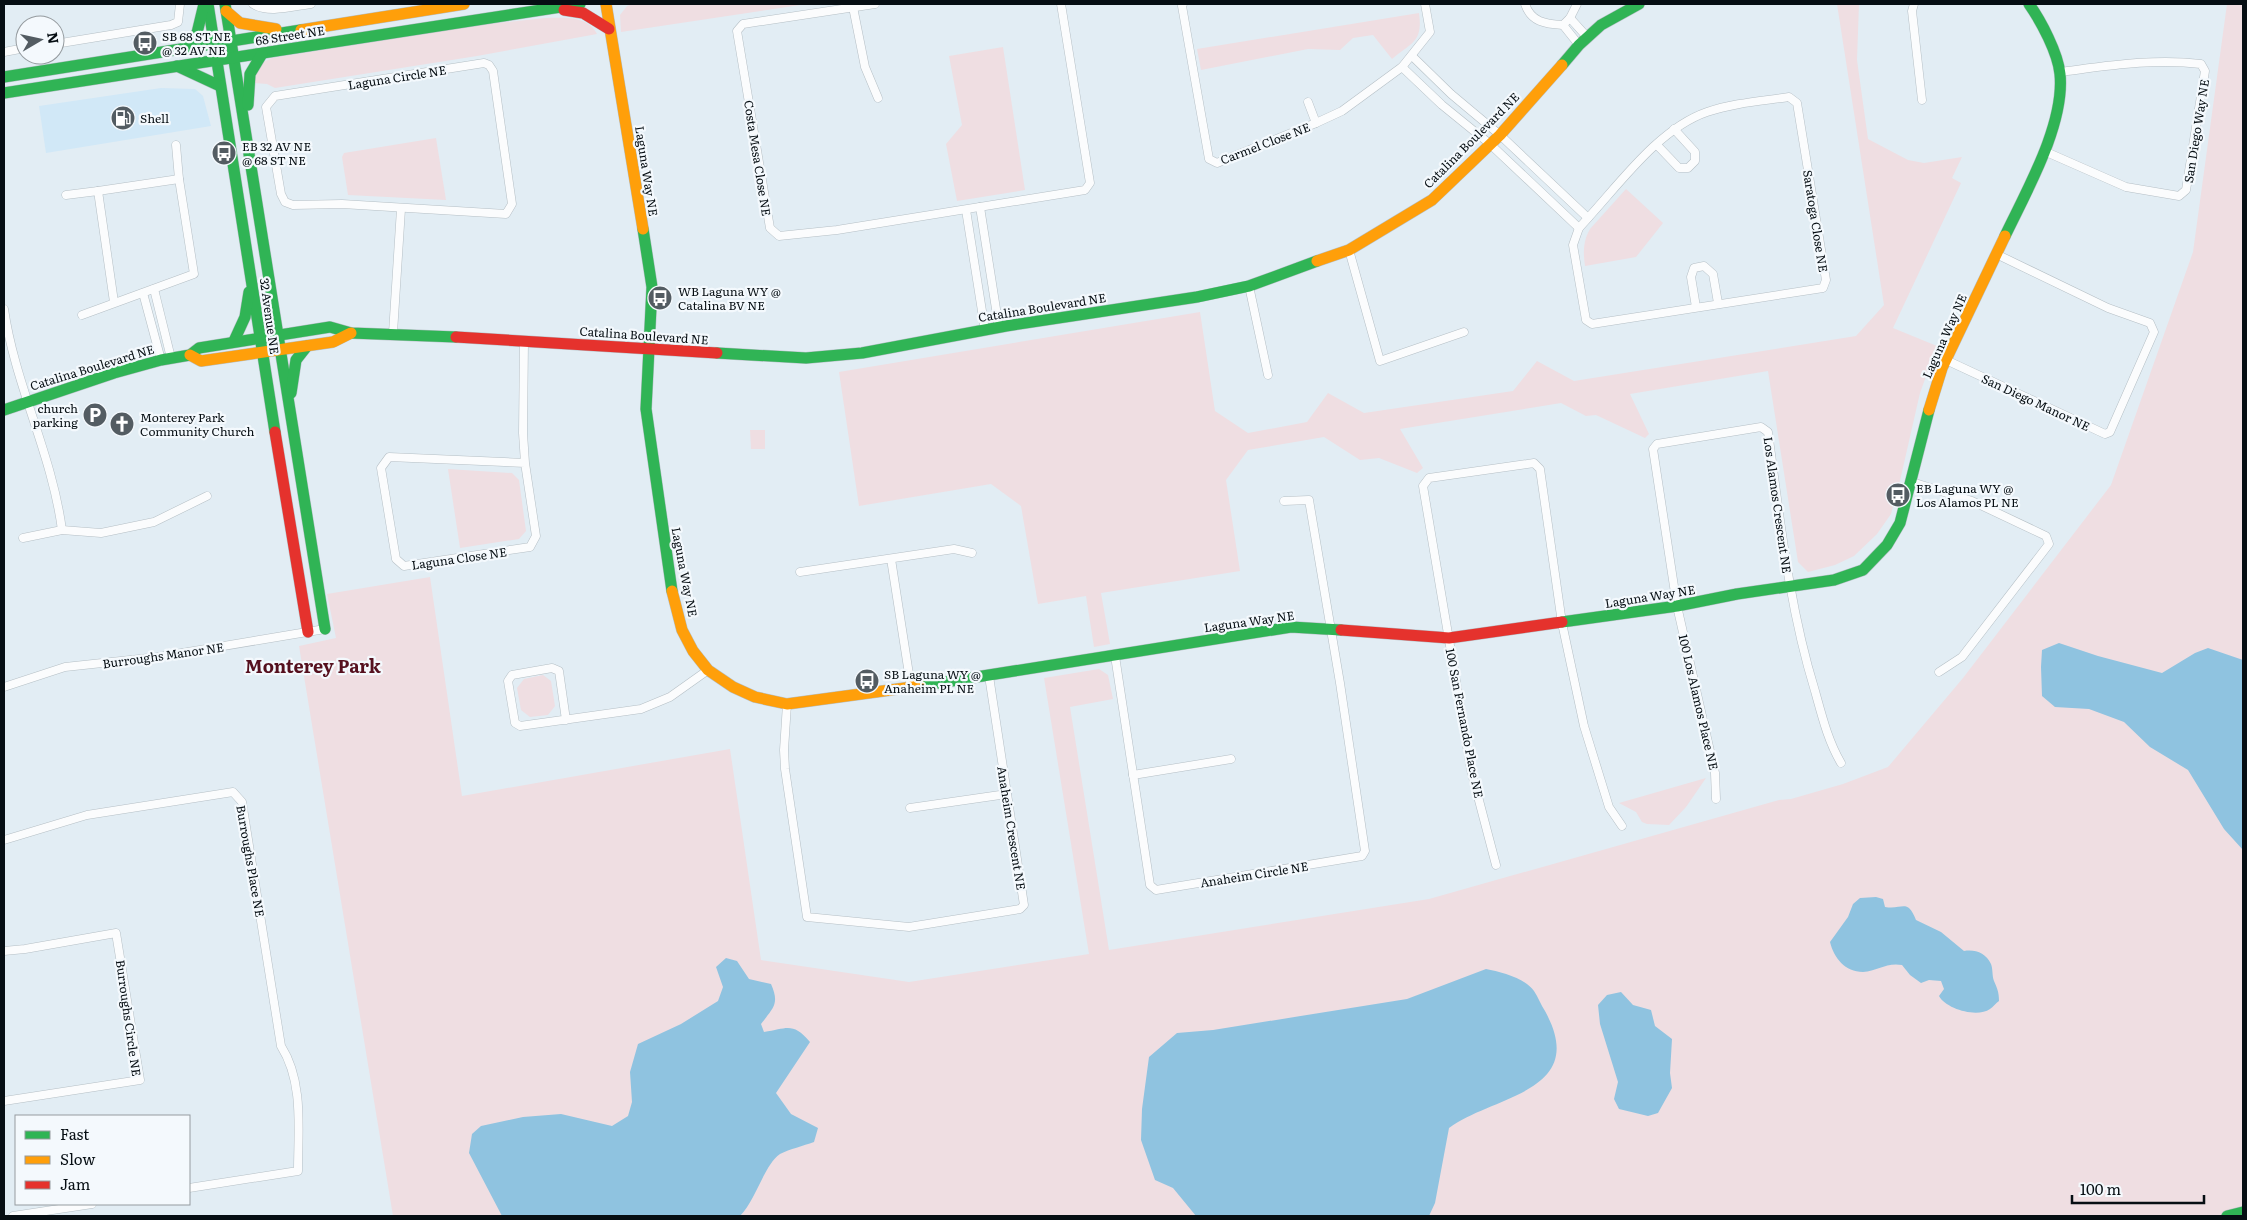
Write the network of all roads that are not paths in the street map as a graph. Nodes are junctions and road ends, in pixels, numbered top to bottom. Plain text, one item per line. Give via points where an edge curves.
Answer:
1 (180, 4) edge
2 (206, 4) edge
3 (253, 4) edge
4 (311, 4) edge
5 (464, 4) edge
6 (580, 4) edge
7 (606, 4) edge
8 (875, 4) edge
9 (1061, 4) edge
10 (1183, 4) edge
11 (1425, 4) edge
12 (1525, 4) edge
13 (1576, 4) edge
14 (1639, 4) edge
15 (1914, 4) edge
16 (2029, 4) edge
17 (853, 7) junction
18 (226, 8) edge
19 (551, 8) junction
20 (1570, 18) junction
21 (1563, 25) junction
22 (609, 29) junction
23 (292, 30) junction
24 (232, 40) junction
25 (65, 42) edge
26 (1583, 42) junction
27 (214, 43) junction
28 (184, 48) junction
29 (262, 54) junction
30 (1412, 56) junction
31 (234, 58) junction
32 (217, 61) junction
33 (176, 66) junction
34 (1402, 67) junction
35 (2060, 72) junction
36 (4, 77) edge
37 (220, 86) junction
38 (4, 93) edge
39 (878, 98) dead end
40 (1922, 100) dead end
41 (1308, 102) dead end
42 (1316, 123) junction
43 (1674, 129) junction
44 (247, 131) junction
45 (1500, 135) junction
46 (1490, 144) junction
47 (176, 145) dead end
48 (1657, 145) junction
49 (2044, 151) junction
50 (179, 180) junction
51 (98, 191) junction
52 (66, 195) dead end
53 (980, 208) junction
54 (401, 209) junction
55 (966, 210) junction
56 (1588, 218) junction
57 (1579, 228) junction
58 (1349, 250) junction
59 (1996, 254) junction
60 (249, 265) junction
61 (1249, 286) junction
62 (154, 289) junction
63 (143, 293) junction
64 (114, 302) junction
65 (1718, 303) junction
66 (1696, 307) junction
67 (4, 309) edge
68 (82, 315) dead end
69 (999, 328) junction
70 (985, 330) junction
71 (1464, 332) dead end
72 (351, 333) junction
73 (393, 333) junction
74 (277, 334) junction
75 (260, 337) junction
76 (234, 341) junction
77 (524, 341) junction
78 (307, 346) junction
79 (280, 349) junction
80 (648, 350) junction
81 (262, 352) junction
82 (190, 355) junction
83 (166, 359) junction
84 (1946, 360) junction
85 (1268, 375) dead end
86 (27, 402) junction
87 (4, 410) edge
88 (290, 414) junction
89 (525, 463) junction
90 (1912, 482) junction
91 (207, 496) dead end
92 (1284, 501) dead end
93 (62, 530) junction
94 (23, 538) dead end
95 (972, 554) dead end
96 (891, 559) junction
97 (800, 572) dead end
98 (1790, 587) junction
99 (1677, 606) junction
100 (1562, 623) junction
101 (325, 628) joint
102 (1331, 630) junction
103 (308, 632) junction
104 (1449, 638) junction
105 (1115, 656) junction
106 (708, 670) junction
107 (1939, 672) dead end
108 (989, 676) junction
109 (4, 687) edge
110 (911, 687) junction
111 (787, 704) junction
112 (566, 720) junction
113 (1231, 759) dead end
114 (1841, 763) dead end
115 (1133, 775) junction
116 (1006, 794) junction
117 (1716, 799) dead end
118 (910, 808) dead end
119 (1622, 826) dead end
120 (4, 840) edge
121 (1496, 865) dead end
122 (4, 951) edge
123 (4, 1101) edge
124 (190, 1188) edge
125 (85, 1205) edge
126 (2243, 1212) edge
127 (13, 1216) edge
128 (2228, 1216) edge

1 - 25 street via 178,22 171,25
2 - 27 main road, 32 Avenue NE
2 - 28 main road via 197,33
3 - 4 street via 264,8
5 - 23 main road, 68 Street NE
6 - 19 main road, 68 Street NE
7 - 22 main road, Laguna Way NE
8 - 17 street, Costa Mesa Close NE
9 - 53 street, Costa Mesa Close NE via 1090,183 1085,190
10 - 42 street, Carmel Close NE via 1209,159 1217,163
11 - 30 street, Carmel Close NE via 1430,32
12 - 21 street via 1528,14 1544,24
13 - 20 street
14 - 26 main road, Catalina Boulevard NE via 1601,26
15 - 40 street via 1912,11
16 - 35 main road, Laguna Way NE via 2043,25
17 - 39 street via 865,67
17 - 55 street, Costa Mesa Close NE via 743,24 737,32 770,228 780,236
18 - 23 main road via 240,23
18 - 24 main road, 32 Avenue NE
19 - 22 main road via 583,13
19 - 29 main road, 68 Street NE
20 - 21 street
20 - 26 street
21 - 26 street
22 - 80 main road, Laguna Way NE via 652,287
23 - 24 main road, 68 Street NE
24 - 27 main road, 68 Street NE
24 - 31 main road, 32 Avenue NE
26 - 45 main road, Catalina Boulevard NE
27 - 28 main road, 68 Street NE
27 - 32 main road, 32 Avenue NE
28 - 36 main road, 68 Street NE
29 - 31 main road, 68 Street NE
29 - 44 main road via 250,74
30 - 34 street, Carmel Close NE
30 - 45 street
31 - 32 main road, 68 Street NE
31 - 44 main road, 32 Avenue NE
32 - 33 main road, 68 Street NE
32 - 37 main road, 32 Avenue NE
33 - 37 main road
33 - 38 main road, 68 Street NE
34 - 42 street, Carmel Close NE via 1342,111
34 - 46 street
35 - 49 main road, Laguna Way NE via 2060,100
35 - 49 street, San Diego Way NE via 2152,61 2201,64 2206,71 2186,190 2179,196 2126,188
37 - 60 main road, 32 Avenue NE
41 - 42 street
43 - 48 street, Saratoga Close NE
43 - 48 street via 1695,152 1695,161 1688,168 1679,168
43 - 65 street, Saratoga Close NE via 1706,112 1730,106 1789,97 1797,103 1826,280 1823,288
44 - 74 main road, 32 Avenue NE
45 - 46 main road, Catalina Boulevard NE
45 - 56 street
46 - 57 street
46 - 58 main road, Catalina Boulevard NE via 1432,200
47 - 50 street
48 - 56 street, Saratoga Close NE
49 - 59 main road, Laguna Way NE
50 - 51 street
50 - 62 street via 194,274
51 - 52 street
51 - 64 street
53 - 55 street, Costa Mesa Close NE
53 - 69 street
54 - 54 street, Laguna Circle NE via 506,214 512,204 493,71 489,65 484,63 275,96 266,107 285,202 293,205 342,204
54 - 73 street
55 - 70 street
56 - 57 street, Saratoga Close NE
57 - 66 street, Saratoga Close NE via 1573,245 1586,320 1592,324
58 - 61 main road, Catalina Boulevard NE
58 - 71 street via 1380,361
59 - 84 main road, Laguna Way NE
59 - 84 street, San Diego Manor NE via 2108,308 2150,323 2154,332 2110,432 2105,434
60 - 75 main road, 32 Avenue NE
60 - 76 main road via 247,308
61 - 69 main road, Catalina Boulevard NE
61 - 85 street
62 - 63 street
62 - 83 street
63 - 64 street
63 - 83 street
64 - 68 street
65 - 66 street, Saratoga Close NE
65 - 66 street via 1712,274 1704,266 1694,268 1691,277
67 - 86 street via 14,362
69 - 70 main road, Catalina Boulevard NE
70 - 80 main road, Catalina Boulevard NE via 862,353 806,358
72 - 73 main road, Catalina Boulevard NE
72 - 74 main road, Catalina Boulevard NE via 330,327
72 - 78 main road, Catalina Boulevard NE via 333,342
73 - 77 main road, Catalina Boulevard NE
74 - 75 main road, Catalina Boulevard NE
74 - 79 main road, 32 Avenue NE
75 - 76 main road, Catalina Boulevard NE
75 - 81 main road, 32 Avenue NE
76 - 82 main road, Catalina Boulevard NE via 199,348
77 - 80 main road, Catalina Boulevard NE
77 - 89 street, Laguna Close NE via 522,404
78 - 79 main road, Catalina Boulevard NE
78 - 88 main road via 296,360 292,374
79 - 81 main road, Catalina Boulevard NE
79 - 88 main road, 32 Avenue NE
80 - 106 main road, Laguna Way NE via 646,409 674,604 693,652
81 - 82 main road, Catalina Boulevard NE via 201,361
81 - 103 main road, 32 Avenue NE
82 - 83 main road, Catalina Boulevard NE
83 - 86 main road, Catalina Boulevard NE
84 - 90 main road, Laguna Way NE via 1930,405
86 - 87 main road, Catalina Boulevard NE
86 - 93 street via 58,497
88 - 101 main road, 32 Avenue NE
89 - 89 street, Laguna Close NE via 536,536 530,548 404,566 396,559 381,468 389,457
90 - 98 main road, Laguna Way NE via 1900,523 1887,545 1863,570 1834,580
90 - 107 street via 1972,501 2046,536 2049,544 1962,656
91 - 93 street via 154,522 101,533
92 - 102 street via 1309,500
93 - 94 street
95 - 96 street via 954,550
96 - 97 street
96 - 110 street
98 - 99 main road, Laguna Way NE
98 - 99 street, Los Alamos Crescent NE via 1768,432 1761,426 1657,444 1653,449
98 - 114 street via 1803,653 1831,746
99 - 100 main road, Laguna Way NE
99 - 117 street, 100 Los Alamos Place NE via 1716,773
100 - 104 main road, Laguna Way NE
100 - 104 street, 100 San Fernando Place NE via 1540,468 1534,463 1525,464 1429,478 1422,486
100 - 119 street via 1601,787 1608,807
101 - 103 street, Burroughs Manor NE
102 - 104 main road, Laguna Way NE
102 - 105 main road, Laguna Way NE via 1291,627
102 - 115 street, Anaheim Circle NE via 1365,851 1362,856 1156,890 1150,885
103 - 109 street, Burroughs Manor NE via 158,657 65,667
104 - 121 street, 100 San Fernando Place NE via 1471,770
105 - 108 main road, Laguna Way NE
105 - 115 street, Anaheim Circle NE
106 - 111 main road, Laguna Way NE via 755,697
106 - 112 street via 670,697 641,709
108 - 110 main road, Laguna Way NE
108 - 116 street, Anaheim Crescent NE
110 - 111 main road, Laguna Way NE
111 - 116 street, Anaheim Crescent NE via 785,769 807,917 909,927 1020,910 1024,905
112 - 112 street via 520,726 514,723 508,681 512,674 552,668 559,672
113 - 115 street
116 - 118 street
120 - 124 street, Burroughs Place NE via 87,815 233,792 242,802 281,1046 290,1060 297,1091 298,1171
122 - 123 street, Burroughs Circle NE via 116,933 140,1080
125 - 127 street
126 - 128 main road

